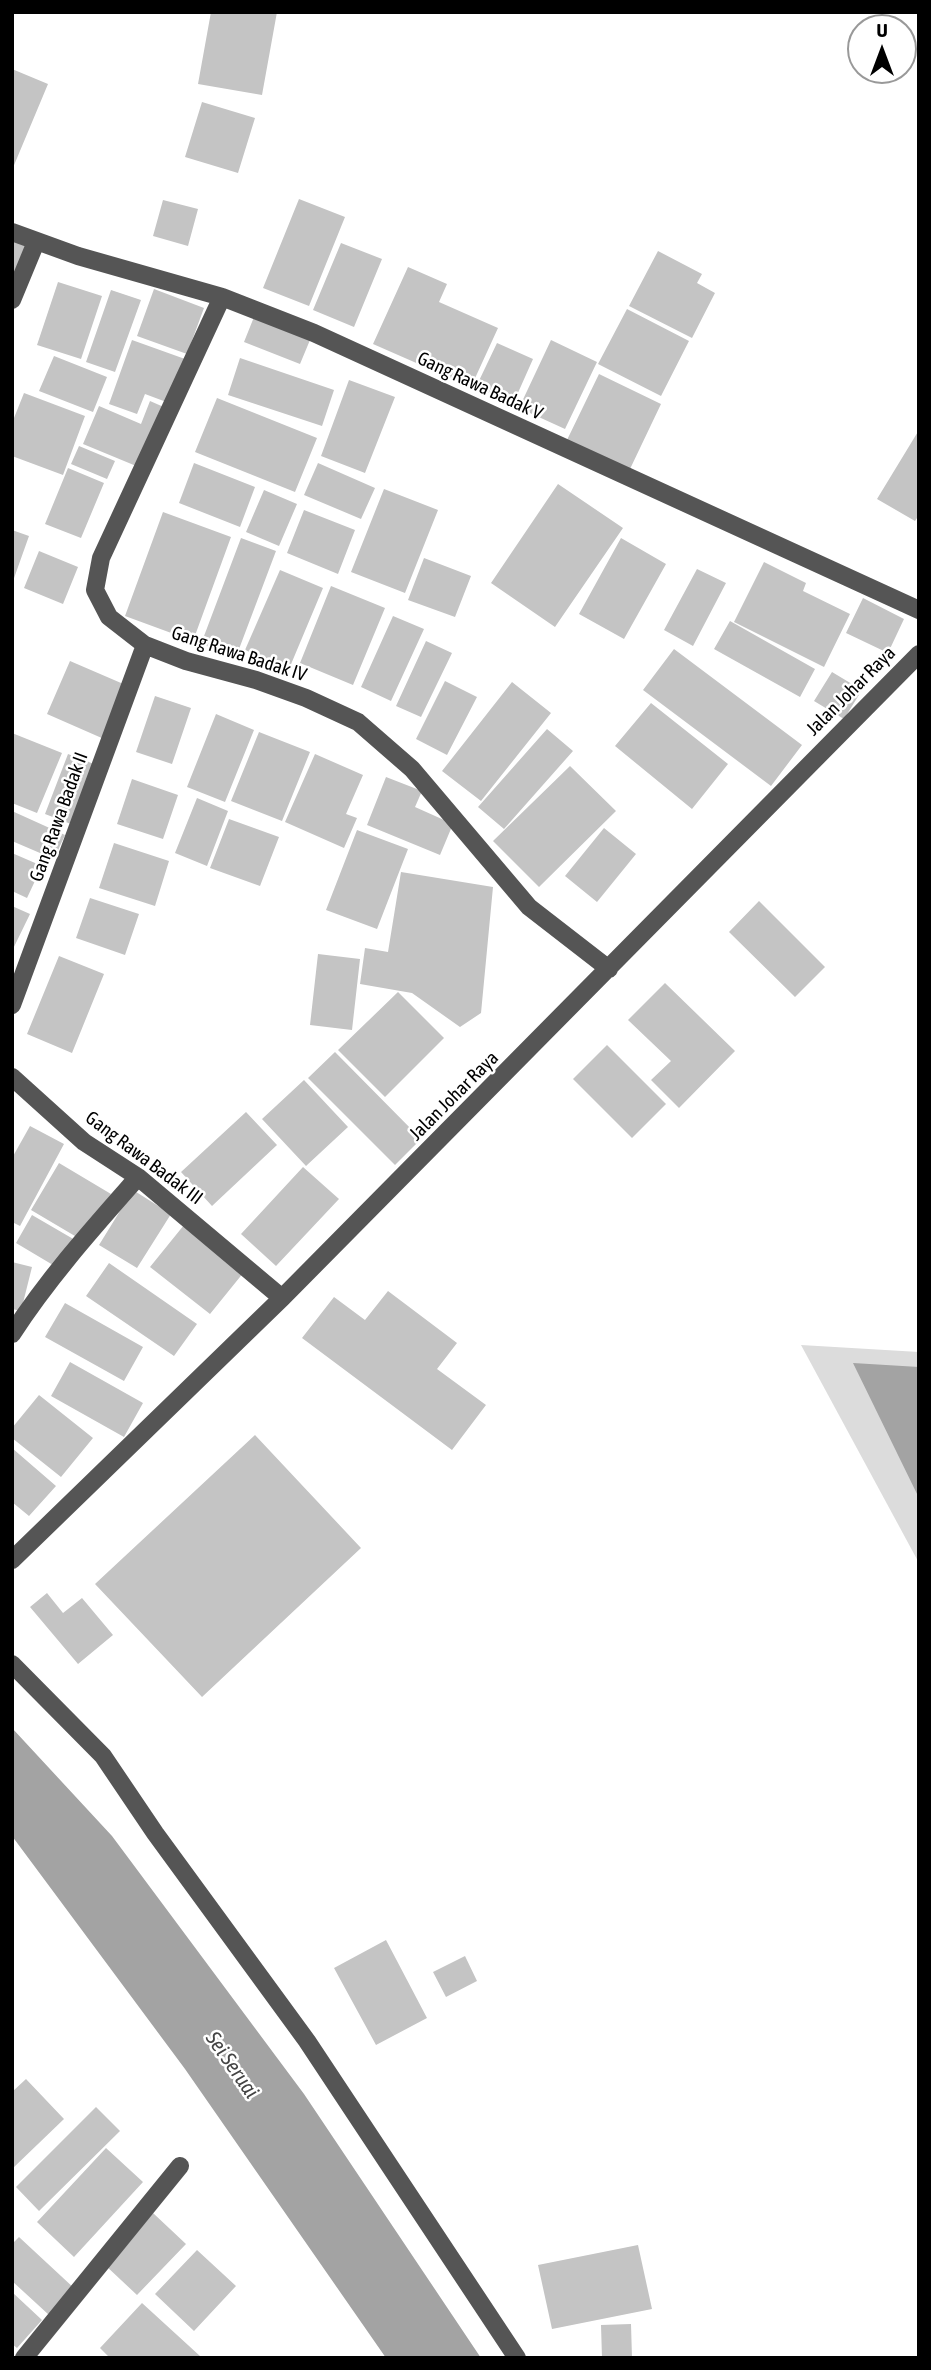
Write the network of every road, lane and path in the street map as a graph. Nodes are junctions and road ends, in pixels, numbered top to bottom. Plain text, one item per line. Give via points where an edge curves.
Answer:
1 (12, 232) edge
2 (36, 242) junction
3 (222, 297) junction
4 (12, 300) edge
5 (919, 610) edge
6 (145, 645) junction
7 (919, 654) edge
8 (609, 969) junction
9 (12, 1005) edge
10 (12, 1077) edge
11 (138, 1177) junction
12 (282, 1298) junction
13 (12, 1334) edge
14 (12, 1560) edge
15 (12, 1664) edge
16 (180, 2166) dead end
17 (24, 2358) edge
18 (517, 2358) edge

1 - 2 street, Gang Rawa Badak V
2 - 3 street, Gang Rawa Badak V
2 - 4 street
3 - 5 street, Gang Rawa Badak V via 314,333
3 - 6 street, Gang Rawa Badak IV via 96,575 95,590 109,617
6 - 8 street, Gang Rawa Badak IV via 306,698 358,722 412,769 529,907
6 - 9 street, Gang Rawa Badak II
7 - 8 street, Jalan Johar Raya
8 - 12 street, Jalan Johar Raya
10 - 11 street, Gang Rawa Badak III via 85,1142
11 - 12 street, Gang Rawa Badak III
11 - 13 street via 71,1253
12 - 14 street, Jalan Johar Raya
15 - 18 street via 103,1756 307,2041
16 - 17 street

